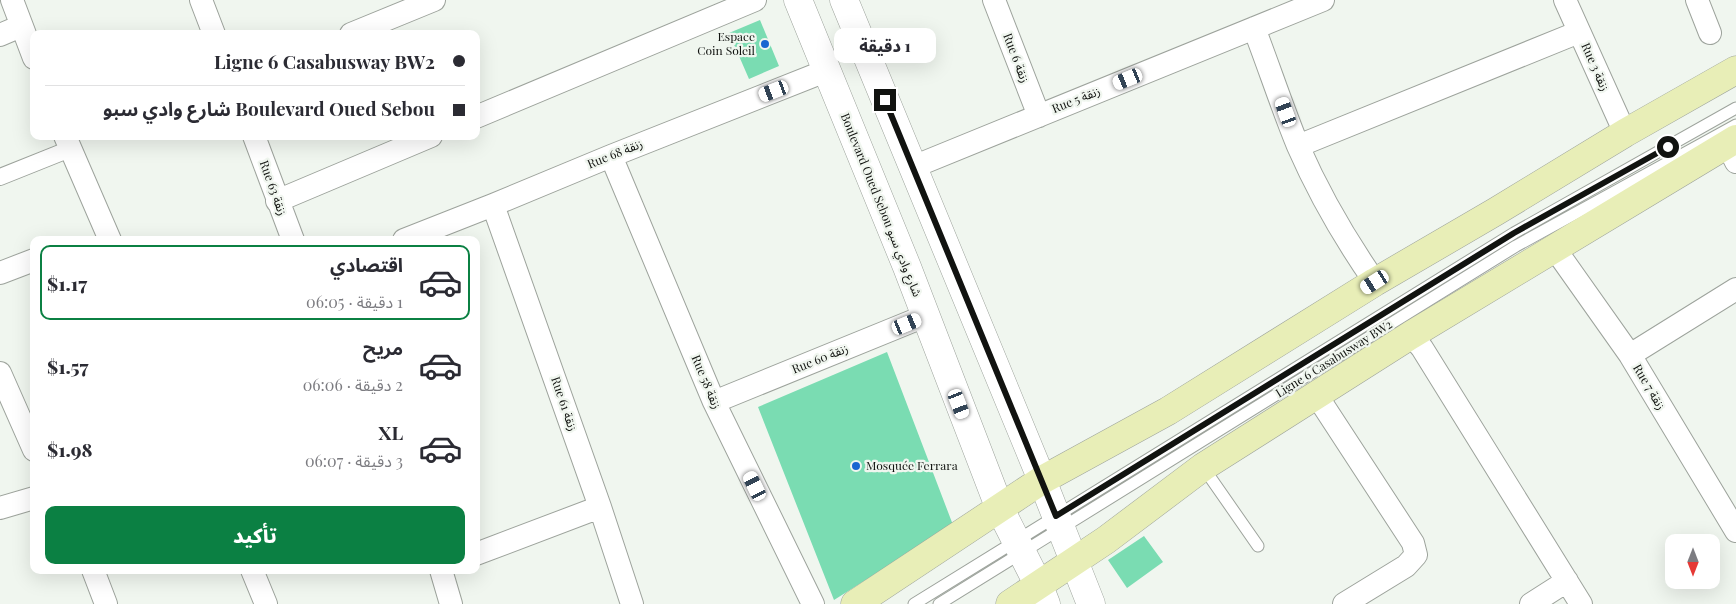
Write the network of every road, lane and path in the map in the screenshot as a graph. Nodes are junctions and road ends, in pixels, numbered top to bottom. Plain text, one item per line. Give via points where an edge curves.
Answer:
1 (12, 0) edge
2 (200, 0) edge
3 (434, 0) edge
4 (755, 0) edge
5 (798, 0) edge
6 (844, 0) edge
7 (994, 0) edge
8 (1323, 0) edge
9 (1565, 0) edge
10 (1697, 0) edge
11 (21, 26) junction
12 (1254, 28) junction
13 (212, 30) edge
14 (361, 30) edge
15 (1579, 32) junction
16 (1710, 33) dead end
17 (0, 35) edge
18 (30, 48) edge
19 (828, 70) junction
20 (1736, 70) edge
21 (1736, 108) edge
22 (480, 115) edge
23 (1039, 116) junction
24 (1625, 133) junction
25 (255, 140) edge
26 (422, 140) edge
27 (1734, 142) edge
28 (67, 143) edge
29 (1298, 146) junction
30 (610, 156) junction
31 (913, 167) junction
32 (0, 177) edge
33 (277, 201) junction
34 (494, 205) junction
35 (100, 236) edge
36 (291, 236) edge
37 (414, 236) edge
38 (1555, 249) junction
39 (30, 262) edge
40 (0, 273) edge
41 (1375, 282) junction
42 (1736, 288) edge
43 (925, 316) junction
44 (1411, 334) junction
45 (1630, 356) junction
46 (0, 373) edge
47 (1316, 396) junction
48 (714, 402) junction
49 (30, 441) edge
50 (1203, 467) junction
51 (1042, 480) junction
52 (30, 499) edge
53 (600, 507) junction
54 (0, 508) edge
55 (1000, 509) junction
56 (1059, 522) junction
57 (1736, 530) edge
58 (1258, 546) dead end
59 (1019, 547) junction
60 (480, 552) edge
61 (1074, 562) junction
62 (95, 574) edge
63 (254, 574) edge
64 (442, 574) edge
65 (1567, 581) junction
66 (1042, 595) edge
67 (106, 604) edge
68 (266, 604) edge
69 (451, 604) edge
70 (632, 604) edge
71 (813, 604) edge
72 (855, 604) edge
73 (914, 604) edge
74 (939, 604) edge
75 (1010, 604) edge
76 (1091, 604) edge
77 (1344, 604) edge
78 (1531, 604) edge
79 (1581, 604) edge

1 - 11 street
2 - 13 street
3 - 14 street
4 - 22 street
5 - 19 street, Boulevard Oued Sebou شارع وادي سبو
6 - 31 street
7 - 23 street, Rue 6 زنقة
8 - 12 street, Rue 5 زنقة
9 - 15 street, Rue 3 زنقة
10 - 16 street
11 - 17 street
11 - 18 street
12 - 23 street, Rue 5 زنقة
12 - 29 street
15 - 24 street, Rue 3 زنقة
15 - 29 street
19 - 30 street, Rue 68 زنقة
19 - 43 street, Boulevard Oued Sebou شارع وادي سبو
20 - 24 main road
21 - 56 lane, Ligne 6 Casabusway BW2 via 1514,233
23 - 31 street, Rue 5 زنقة
24 - 41 main road
25 - 33 street, Rue 63 زنقة
26 - 33 street
27 - 38 main road
27 - 56 lane, Ligne 6 Casabusway BW2 via 1516,246
28 - 32 street
28 - 35 street
29 - 41 street via 1356,256
30 - 34 street, Rue 68 زنقة
30 - 48 street, Rue 58 زنقة
31 - 51 street
33 - 36 street, Rue 63 زنقة
34 - 37 street, Rue 68 زنقة
34 - 53 street, Rue 61 زنقة
38 - 44 main road
38 - 45 street, Rue 7 زنقة
39 - 40 street
41 - 51 main road via 1168,411
42 - 45 street
43 - 48 street, Rue 60 زنقة
43 - 55 street, Boulevard Oued Sebou شارع وادي سبو
44 - 47 main road
44 - 65 street
45 - 57 street, Rue 7 زنقة
46 - 49 street
47 - 50 main road
47 - 77 street via 1412,543 1416,555 1406,566
48 - 71 street, Rue 58 زنقة
50 - 58 lane
50 - 61 main road
51 - 55 main road
51 - 56 street
52 - 54 street
53 - 60 street
53 - 70 street, Rue 61 زنقة
55 - 59 street, Boulevard Oued Sebou شارع وادي سبو
55 - 72 main road
56 - 59 lane, Ligne 6 Casabusway BW2
56 - 61 street
59 - 66 street, Boulevard Oued Sebou شارع وادي سبو
59 - 73 lane, Ligne 6 Casabusway BW2
59 - 74 lane, Ligne 6 Casabusway BW2
61 - 66 main road
61 - 76 street
62 - 67 street
63 - 68 street
64 - 69 street
65 - 78 street
65 - 79 street
66 - 75 main road

